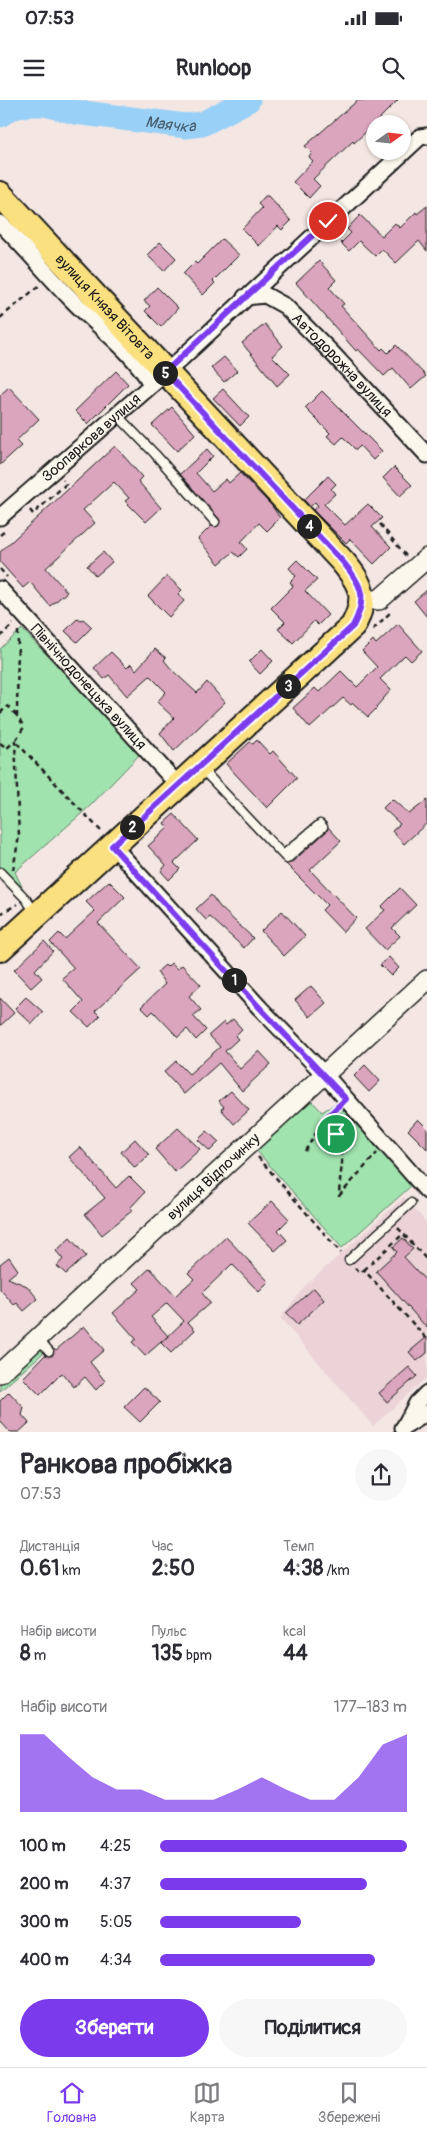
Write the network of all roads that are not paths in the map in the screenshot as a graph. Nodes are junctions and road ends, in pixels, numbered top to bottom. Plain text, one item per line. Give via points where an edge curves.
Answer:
1 (427, 136) edge
2 (0, 194) edge
3 (0, 223) edge
4 (245, 297) junction
5 (158, 378) junction
6 (117, 415) junction
7 (427, 455) edge
8 (0, 517) edge
9 (215, 522) dead end
10 (419, 560) edge
11 (0, 589) edge
12 (362, 600) junction
13 (200, 767) junction
14 (179, 786) junction
15 (108, 841) junction
16 (283, 855) junction
17 (0, 872) edge
18 (32, 908) junction
19 (0, 949) edge
20 (427, 980) edge
21 (325, 1075) junction
22 (427, 1192) edge
23 (411, 1203) dead end
24 (349, 1260) road end
25 (0, 1373) edge
26 (427, 1393) edge
27 (427, 1413) edge
28 (401, 1430) edge

1 - 4 street, Зоопаркова вулиця via 420,137
2 - 5 main road, вулиця Князя Вітовта
3 - 5 street via 52,279 142,367
4 - 5 street, Зоопаркова вулиця
4 - 7 street, Автодорожна вулиця via 266,295 285,306
5 - 6 street, Зоопаркова вулиця
5 - 12 main road, вулиця Князя Вітовта via 343,562 357,579
6 - 8 street, Зоопаркова вулиця
6 - 9 lane
10 - 12 street via 379,600
11 - 14 street, Північнодонецька вулиця
12 - 13 main road via 353,626
13 - 14 main road
13 - 16 lane
14 - 15 main road
15 - 18 main road
15 - 21 street
16 - 16 lane via 287,859 323,827 320,824
17 - 18 lane
18 - 19 main road
20 - 21 street, вулиця Відпочинку
21 - 22 street
21 - 25 street, вулиця Відпочинку via 247,1144 44,1345
23 - 24 lane
26 - 28 street
27 - 28 street

